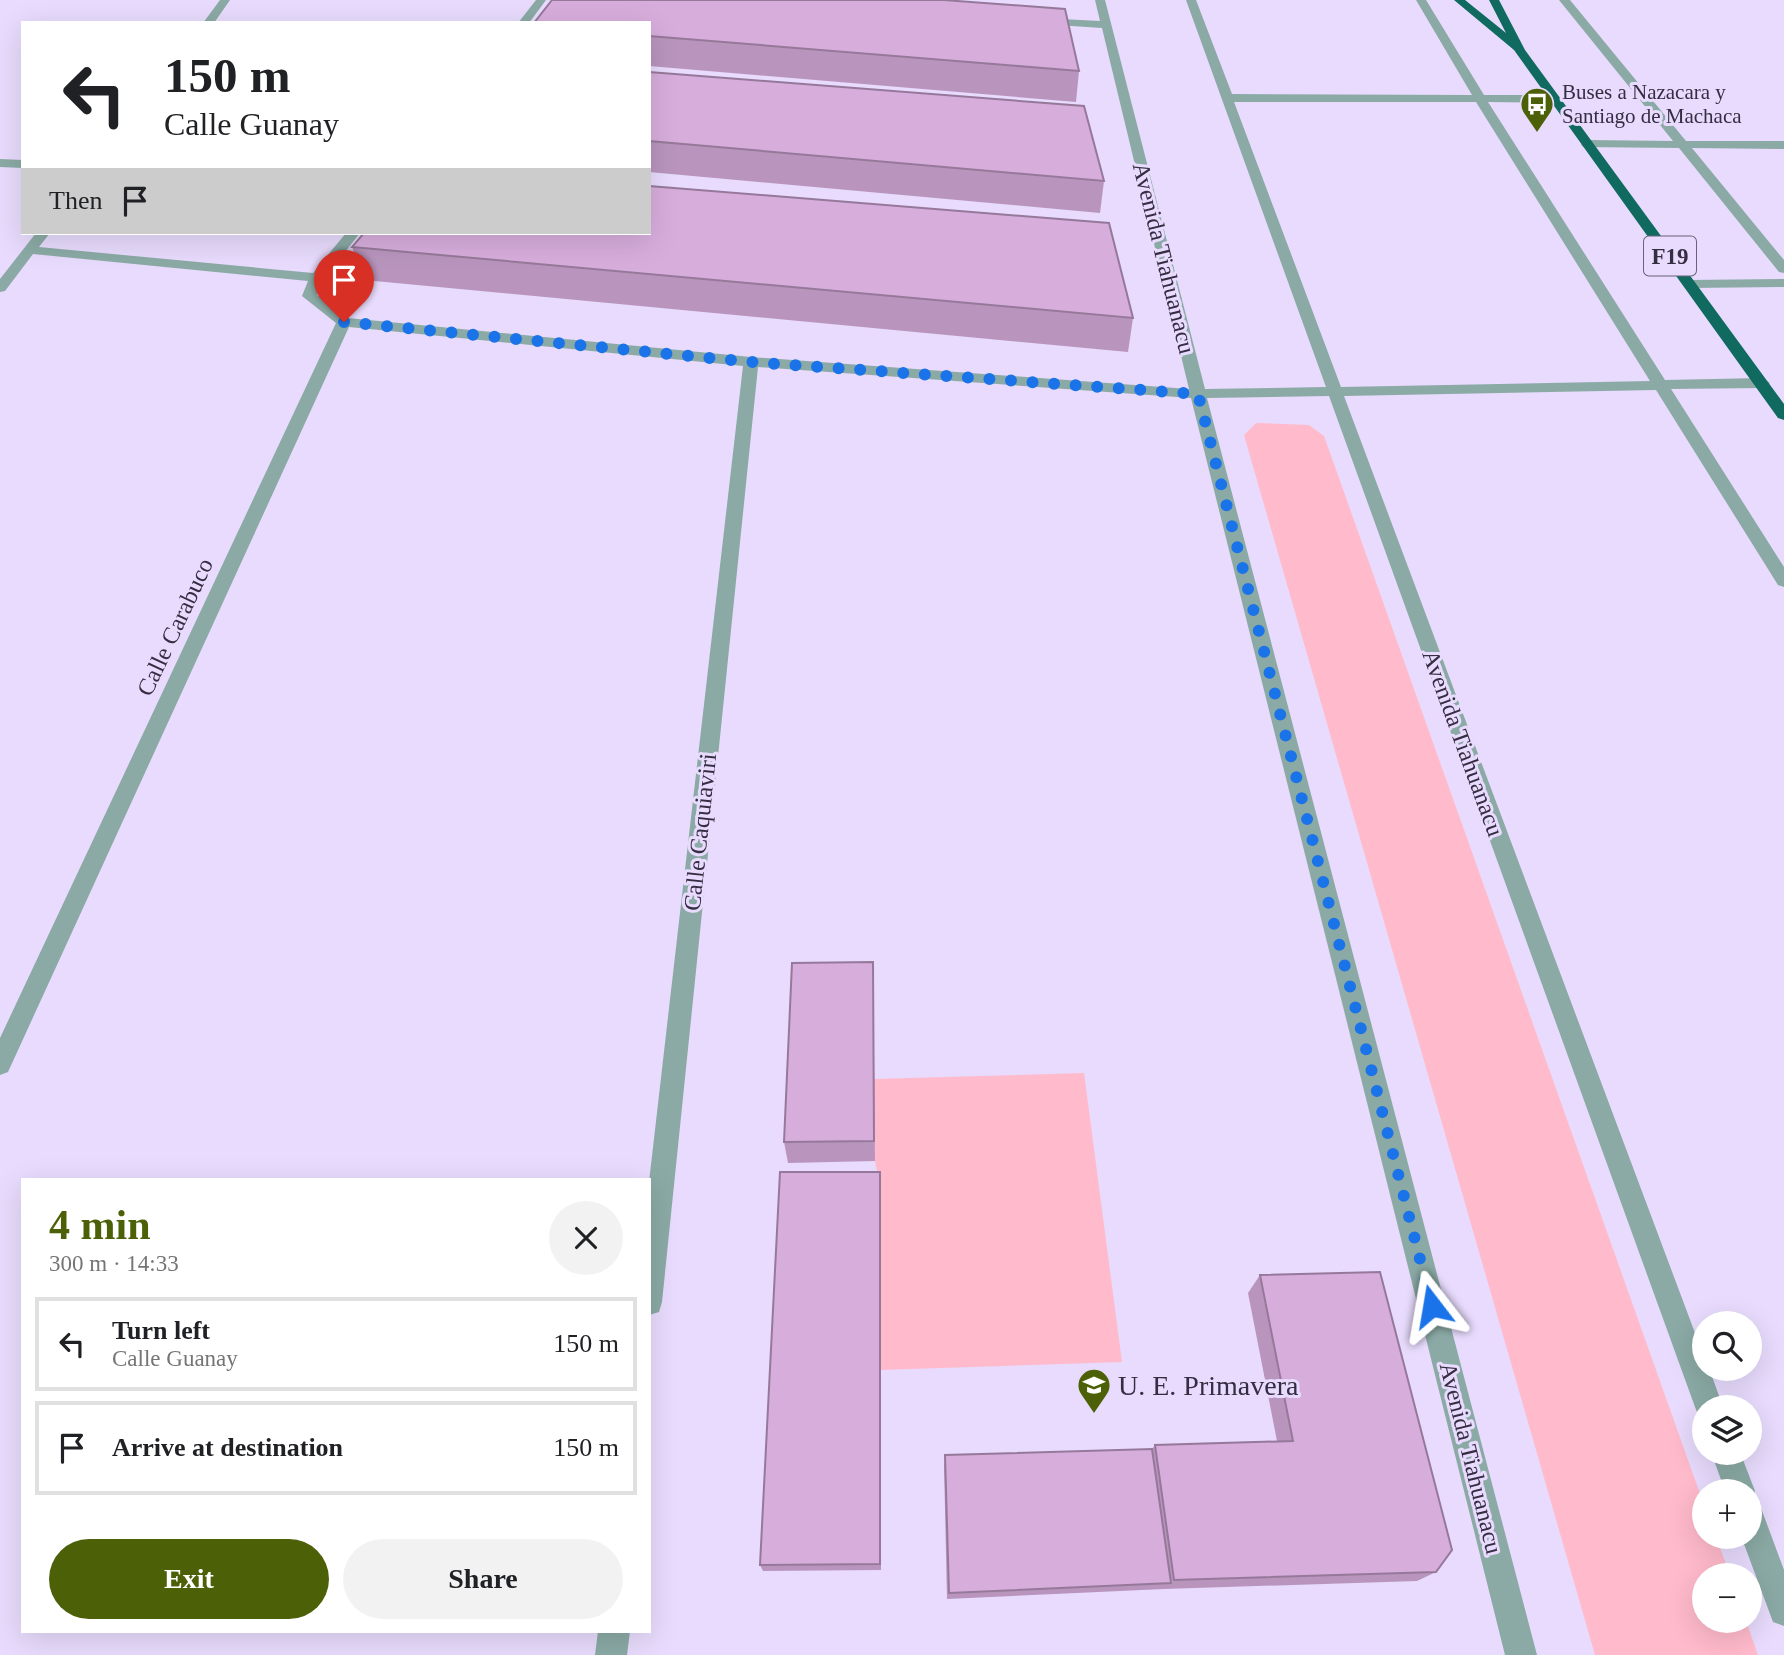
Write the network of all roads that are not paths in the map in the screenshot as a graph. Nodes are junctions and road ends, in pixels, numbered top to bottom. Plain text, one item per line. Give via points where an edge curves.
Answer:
1 (225, 0) edge
2 (541, 0) edge
3 (1100, 0) edge
4 (1191, 0) edge
5 (1421, 0) edge
6 (1459, 0) edge
7 (1494, 0) edge
8 (1564, 0) edge
9 (1024, 20) edge
10 (209, 21) edge
11 (525, 21) edge
12 (1106, 26) junction
13 (1520, 50) junction
14 (1228, 98) junction
15 (1480, 99) junction
16 (1554, 99) junction
17 (1587, 144) junction
18 (1681, 145) junction
19 (1784, 145) edge
20 (0, 163) edge
21 (21, 164) edge
22 (41, 235) edge
23 (352, 235) edge
24 (30, 250) junction
25 (1784, 269) edge
26 (317, 278) junction
27 (1784, 283) edge
28 (1690, 284) junction
29 (0, 288) edge
30 (344, 322) junction
31 (751, 362) junction
32 (1762, 383) junction
33 (1660, 386) junction
34 (1333, 391) junction
35 (1198, 394) junction
36 (1784, 415) edge
37 (1784, 581) edge
38 (0, 1064) edge
39 (651, 1284) edge
40 (1705, 1395) edge
41 (1761, 1549) edge
42 (1784, 1611) edge
43 (614, 1633) edge
44 (611, 1655) edge
45 (1521, 1655) edge

1 - 10 street
2 - 11 street
3 - 12 street, Avenida Tiahuanacu
4 - 14 street, Avenida Tiahuanacu
5 - 15 street
6 - 13 highway, F19
7 - 13 highway, F19
8 - 18 street
9 - 12 street
12 - 35 street, Avenida Tiahuanacu
13 - 16 highway, F19
14 - 15 street
14 - 34 street, Avenida Tiahuanacu
15 - 16 street
15 - 33 street
16 - 17 highway, F19
17 - 18 street
17 - 28 highway, F19
18 - 19 street
18 - 25 street
20 - 21 street
22 - 24 street
23 - 26 street
24 - 26 street
24 - 29 street
26 - 30 street via 309,296
27 - 28 street
28 - 32 highway, F19
30 - 31 street
30 - 38 street, Calle Carabuco
31 - 35 street
31 - 39 street, Calle Caquiaviri
32 - 33 street
32 - 36 highway, F19
33 - 34 street
33 - 37 street
34 - 35 street
34 - 40 street, Avenida Tiahuanacu
35 - 45 street, Avenida Tiahuanacu
41 - 42 street
43 - 44 street

